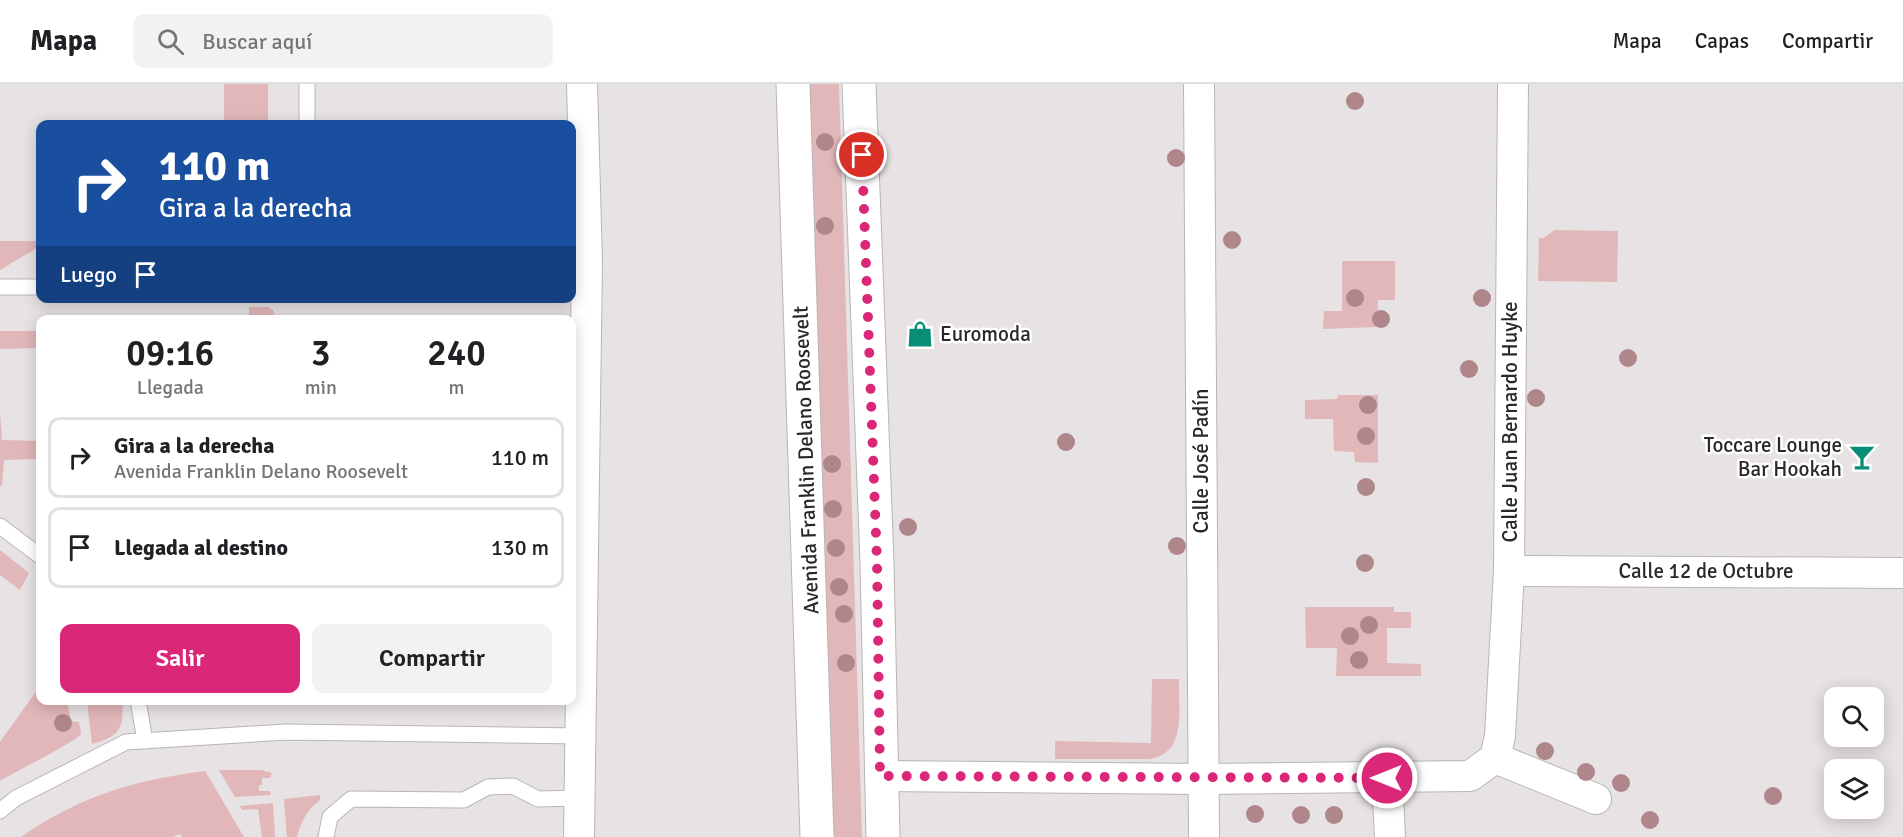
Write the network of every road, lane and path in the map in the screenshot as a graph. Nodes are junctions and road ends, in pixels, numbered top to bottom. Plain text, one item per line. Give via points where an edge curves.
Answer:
1 (307, 84) edge
2 (582, 84) edge
3 (793, 84) edge
4 (859, 84) edge
5 (1199, 84) edge
6 (1513, 84) edge
7 (307, 120) edge
8 (0, 287) edge
9 (36, 287) edge
10 (0, 526) edge
11 (36, 553) edge
12 (1509, 571) junction
13 (1903, 573) edge
14 (139, 705) edge
15 (580, 736) junction
16 (145, 741) junction
17 (1495, 758) junction
18 (880, 776) junction
19 (1387, 778) junction
20 (1203, 779) junction
21 (579, 798) junction
22 (1596, 799) dead end
23 (0, 811) edge
24 (326, 837) edge
25 (579, 837) edge
26 (817, 837) edge
27 (883, 837) edge
28 (1204, 837) edge
29 (1390, 837) edge

1 - 7 lane
2 - 15 street via 587,262
3 - 26 main road, Avenida Franklin Delano Roosevelt
4 - 18 main road via 877,563
5 - 20 street, Calle José Padín
6 - 12 street, Calle Juan Bernardo Huyke
8 - 9 lane
10 - 11 lane
12 - 13 street, Calle 12 de Octubre
12 - 17 street, Calle Juan Bernardo Huyke via 1500,736
14 - 16 lane
15 - 16 lane via 286,732
15 - 21 street
16 - 23 lane via 126,742 16,798
17 - 19 street via 1470,776
17 - 22 street
18 - 20 street
18 - 27 main road
19 - 20 street
19 - 29 street
20 - 28 street, Calle José Padín
21 - 24 lane via 538,799 505,786 488,787 464,800 351,799 330,817
21 - 25 street

